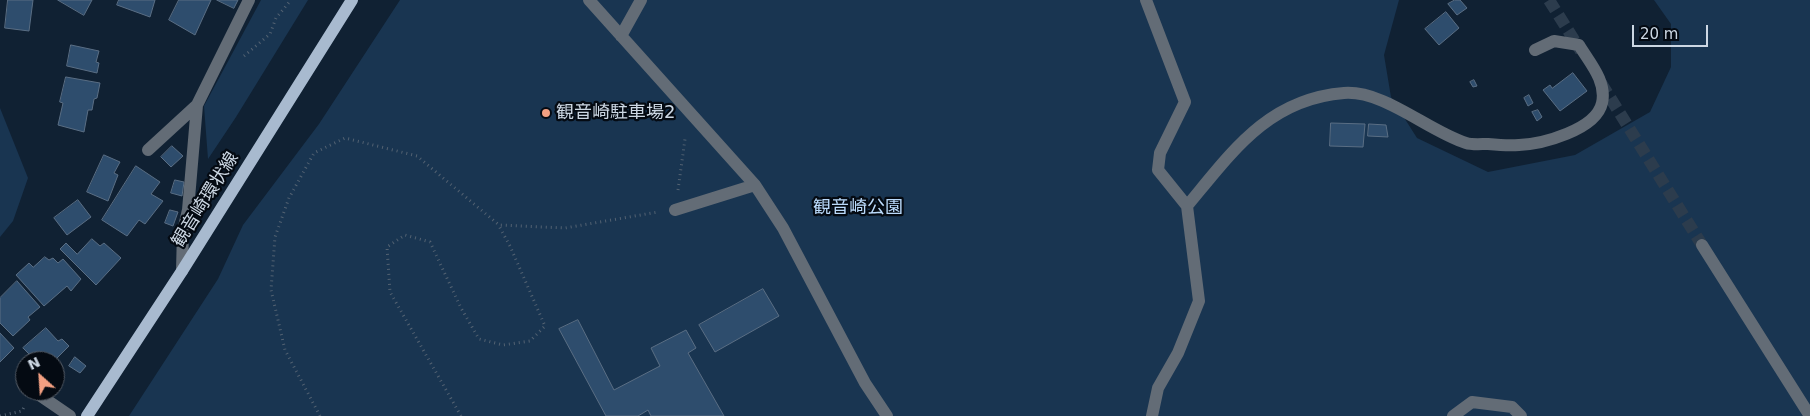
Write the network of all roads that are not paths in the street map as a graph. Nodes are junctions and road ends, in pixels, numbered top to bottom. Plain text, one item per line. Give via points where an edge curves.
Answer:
1 (250, 0) edge
2 (352, 0) edge
3 (589, 0) edge
4 (641, 0) edge
5 (1146, 0) edge
6 (621, 36) junction
7 (1535, 50) dead end
8 (197, 105) junction
9 (148, 150) dead end
10 (755, 185) junction
11 (1186, 206) junction
12 (675, 210) road end
13 (1702, 245) tunnel mouth
14 (182, 271) junction
15 (48, 401) edge
16 (70, 416) edge
17 (87, 416) edge
18 (887, 416) edge
19 (1152, 416) edge
20 (1453, 416) edge
21 (1521, 416) edge
22 (1810, 416) edge

1 - 8 street
2 - 14 main road, 観音崎環状線
3 - 6 street
4 - 6 street
5 - 11 street via 1185,102 1160,153 1158,170
6 - 10 street
7 - 11 street via 1554,40 1579,45 1602,83 1602,104 1590,122 1558,138 1519,145 1467,143 1432,128 1392,104 1369,96 1346,93 1307,100 1273,116 1238,144
8 - 9 street
8 - 14 street via 188,210 183,231
10 - 12 street
10 - 18 street via 784,228 865,383
11 - 19 street via 1199,301 1178,352 1158,388
13 - 22 street
14 - 17 main road, 観音崎環状線
15 - 16 street
20 - 21 street via 1472,402 1512,407

